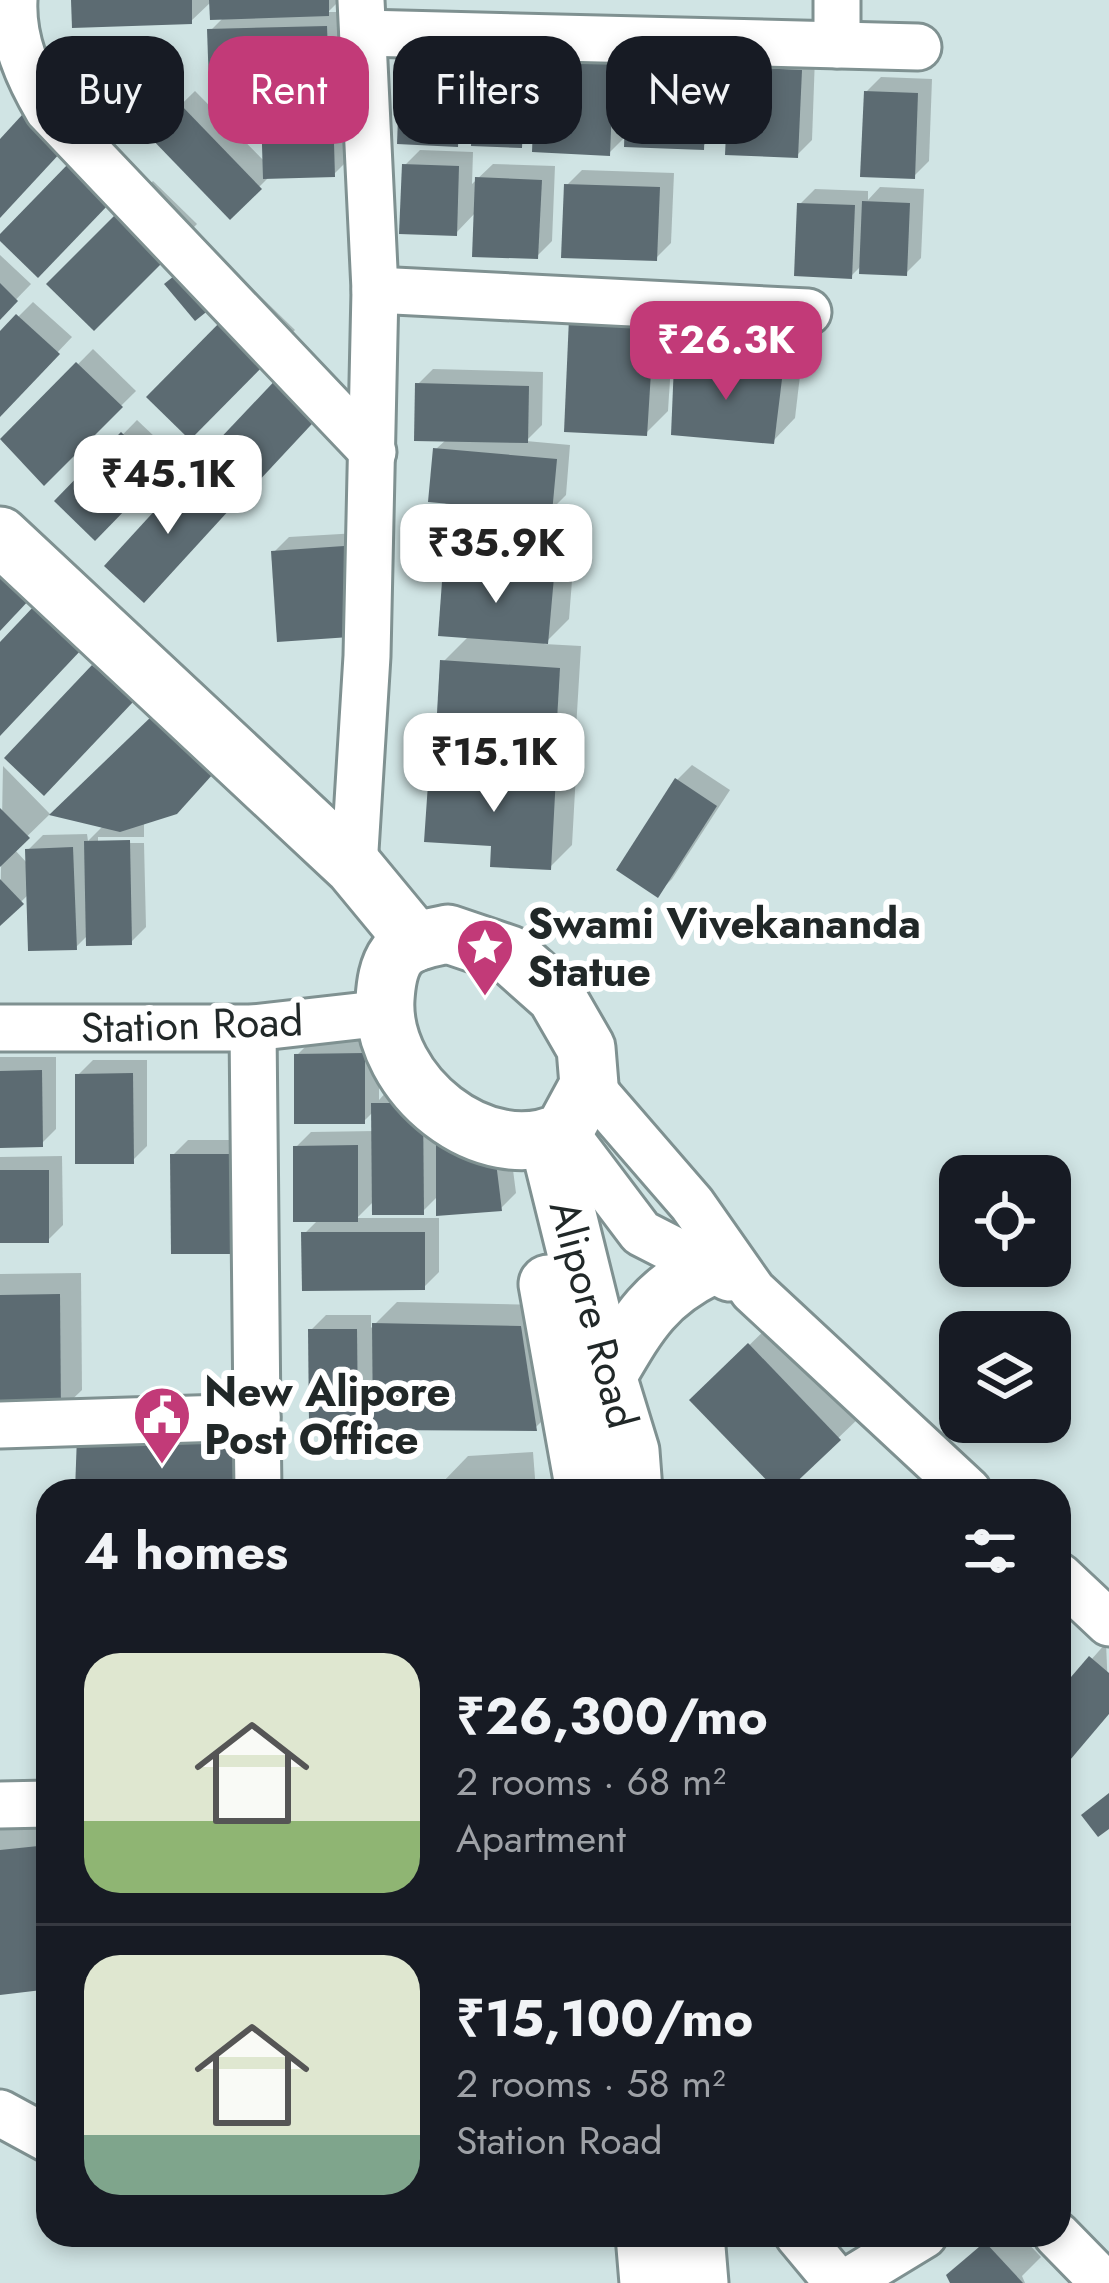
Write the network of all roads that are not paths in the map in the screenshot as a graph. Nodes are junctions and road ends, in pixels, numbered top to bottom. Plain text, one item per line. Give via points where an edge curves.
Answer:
1 (837, 0) edge
2 (9, 15) edge
3 (362, 17) edge
4 (837, 45) junction
5 (919, 47) dead end
6 (375, 290) junction
7 (808, 312) dead end
8 (374, 452) junction
9 (0, 536) edge
10 (354, 867) junction
11 (416, 942) junction
12 (385, 1013) junction
13 (0, 1028) edge
14 (253, 1028) junction
15 (556, 1124) junction
16 (730, 1279) junction
17 (607, 1376) junction
18 (257, 1418) junction
19 (0, 1425) edge
20 (608, 1478) edge
21 (258, 1479) edge
22 (955, 1479) edge
23 (1071, 1587) edge
24 (1109, 1623) edge
25 (36, 1804) edge
26 (0, 1805) edge
27 (0, 2113) edge
28 (36, 2132) edge
29 (646, 2247) edge
30 (695, 2247) edge
31 (809, 2247) edge
32 (904, 2247) edge
33 (1069, 2247) edge
34 (649, 2283) edge
35 (699, 2283) edge
36 (842, 2283) edge
37 (1104, 2283) edge

1 - 4 street
2 - 8 street via 48,110
3 - 4 street
3 - 6 street
4 - 5 street
6 - 7 street
6 - 8 street
8 - 10 street
9 - 10 main road
10 - 11 main road
11 - 12 main road via 398,954 386,979
11 - 15 main road via 448,934 510,955 556,995 586,1048
12 - 14 street, Station Road
12 - 15 main road via 391,1046 423,1094 466,1129
13 - 14 street, Station Road
14 - 18 street
15 - 16 street via 641,1233
15 - 17 main road, Alipore Road
15 - 20 main road, Alipore Road
16 - 17 main road via 673,1286 644,1313
16 - 22 street
17 - 20 main road, Alipore Road
18 - 19 street
18 - 21 street
23 - 24 street
25 - 26 street
27 - 28 street
29 - 34 main road
30 - 35 main road
31 - 36 street
32 - 36 street
33 - 37 street

